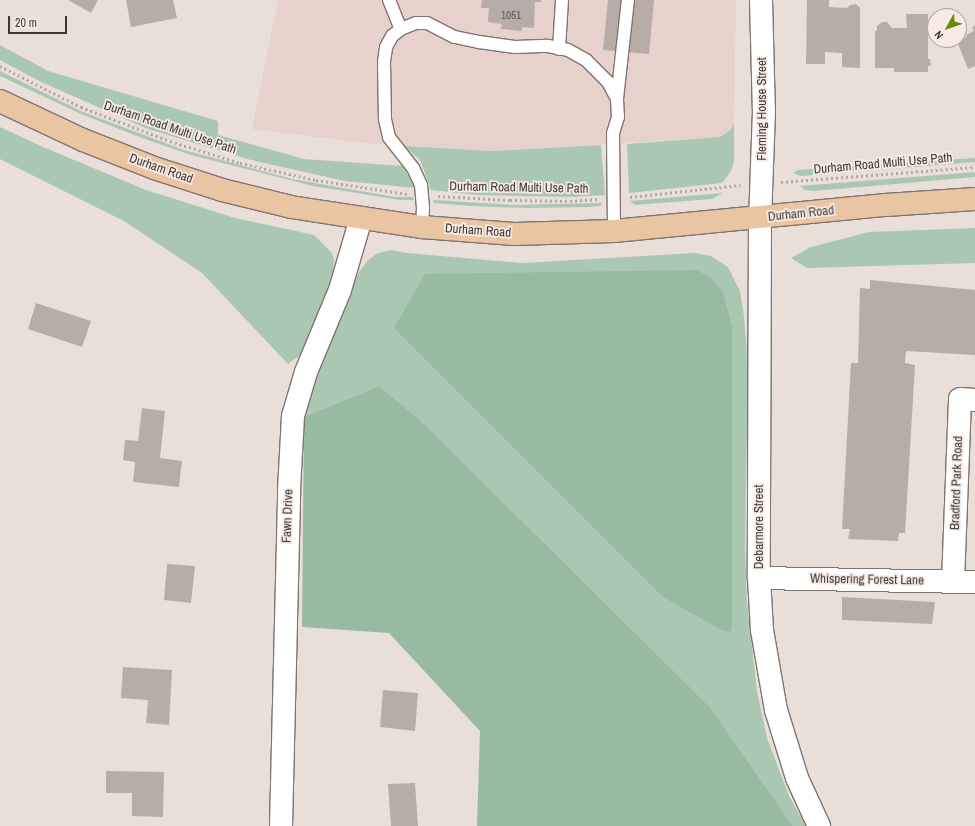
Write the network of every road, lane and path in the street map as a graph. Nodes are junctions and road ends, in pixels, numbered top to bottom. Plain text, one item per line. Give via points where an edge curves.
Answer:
1 (389, 0) edge
2 (562, 0) edge
3 (628, 0) edge
4 (761, 0) edge
5 (401, 29) junction
6 (559, 49) junction
7 (0, 66) edge
8 (617, 99) junction
9 (0, 101) edge
10 (975, 167) edge
11 (792, 181) dead end
12 (734, 186) dead end
13 (414, 194) dead end
14 (433, 195) dead end
15 (631, 197) dead end
16 (604, 199) dead end
17 (975, 199) edge
18 (361, 218) junction
19 (760, 218) junction
20 (422, 228) junction
21 (614, 231) junction
22 (975, 400) edge
23 (967, 467) edge
24 (759, 578) junction
25 (953, 582) junction
26 (975, 582) edge
27 (281, 826) edge
28 (819, 826) edge

1 - 5 lane
2 - 6 lane
3 - 8 lane
4 - 19 street, Fleming House Street via 764,111
5 - 6 lane via 416,23 427,23 456,37 479,42 515,47 548,46
5 - 20 lane via 392,36 386,47 385,120 389,137 413,168 421,185
6 - 8 lane via 568,50 586,60 608,82
7 - 13 path, Durham Road Multi Use Path via 81,107 170,141 240,163 316,180
8 - 21 lane via 618,117 613,133
9 - 18 main road, Durham Road via 83,140 154,168 222,190 291,207
10 - 11 path, Durham Road Multi Use Path
12 - 15 path
14 - 16 path, Durham Road Multi Use Path via 510,200
17 - 19 main road, Durham Road
18 - 20 main road, Durham Road
18 - 27 street, Fawn Drive via 340,290 306,372 293,416
19 - 21 main road, Durham Road
19 - 24 street, Debarmore Street
20 - 21 main road, Durham Road via 514,234
22 - 23 street, Bradford Park Road via 960,399
23 - 25 street, Bradford Park Road
24 - 25 street, Whispering Forest Lane
24 - 28 street, Debarmore Street via 762,630 776,710 797,778
25 - 26 street, Whispering Forest Lane

